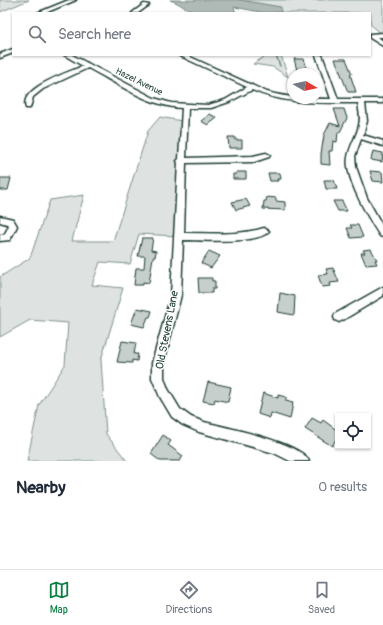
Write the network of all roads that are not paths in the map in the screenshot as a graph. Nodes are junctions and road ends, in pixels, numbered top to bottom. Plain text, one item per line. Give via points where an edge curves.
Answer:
1 (73, 0) edge
2 (146, 5) dead end
3 (43, 12) edge
4 (136, 12) edge
5 (383, 35) edge
6 (372, 36) edge
7 (383, 44) edge
8 (12, 51) edge
9 (0, 56) edge
10 (69, 56) edge
11 (183, 56) edge
12 (319, 56) edge
13 (88, 66) junction
14 (252, 87) junction
15 (335, 100) junction
16 (360, 100) junction
17 (383, 100) edge
18 (28, 107) dead end
19 (185, 107) junction
20 (358, 136) junction
21 (383, 144) edge
22 (266, 155) dead end
23 (182, 161) junction
24 (379, 218) edge
25 (0, 219) edge
26 (264, 231) dead end
27 (383, 234) edge
28 (178, 236) junction
29 (0, 238) edge
30 (383, 291) edge
31 (339, 317) dead end
32 (302, 461) edge

1 - 3 street
2 - 4 street
5 - 6 street
6 - 7 street
8 - 9 street
10 - 13 street, Hazel Avenue
11 - 14 street
12 - 15 street
13 - 18 street via 36,90 29,98
13 - 19 street, Hazel Avenue via 152,99
14 - 15 street via 285,98
14 - 19 street, Hazel Avenue via 218,104
15 - 16 street
16 - 17 street
16 - 20 street via 363,127
19 - 23 street, Old Stevens Lane
20 - 21 street
20 - 24 street via 351,161 352,167 361,193
22 - 23 street via 254,160
23 - 28 street, Old Stevens Lane
24 - 27 street
25 - 29 street via 10,221 12,226 7,238
26 - 28 street via 244,237
28 - 32 street, Old Stevens Lane via 176,295 158,363 158,378 164,393 176,413 187,421 203,428 274,446
30 - 31 street

